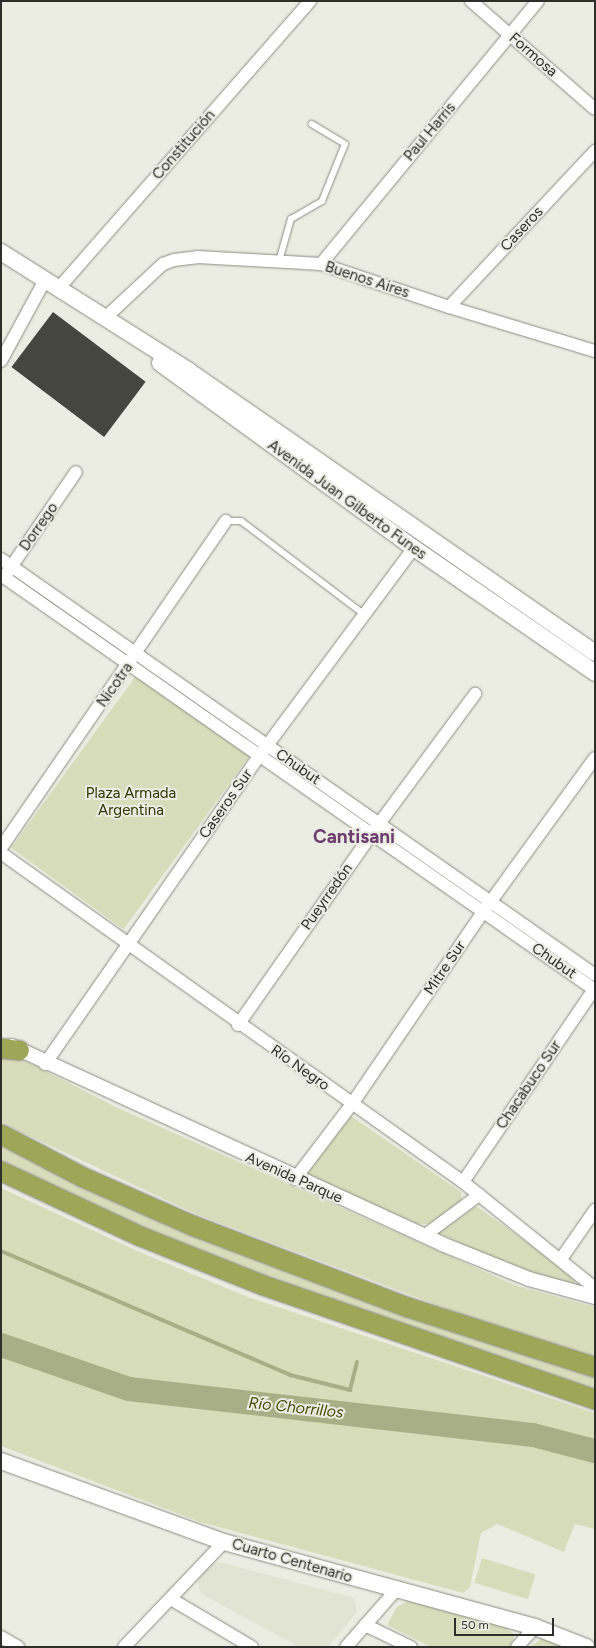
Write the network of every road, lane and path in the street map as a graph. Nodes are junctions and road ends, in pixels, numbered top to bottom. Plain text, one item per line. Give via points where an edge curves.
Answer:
1 (310, 1) edge
2 (471, 1) edge
3 (538, 1) edge
4 (511, 36) junction
5 (595, 109) edge
6 (312, 124) dead end
7 (595, 151) edge
8 (1, 252) edge
9 (278, 261) junction
10 (322, 264) junction
11 (45, 280) junction
12 (58, 289) junction
13 (450, 307) junction
14 (105, 318) junction
15 (595, 351) edge
16 (1, 361) edge
17 (76, 472) dead end
18 (226, 521) joint
19 (414, 548) junction
20 (1, 559) edge
21 (11, 567) junction
22 (2, 578) edge
23 (500, 586) junction
24 (489, 600) junction
25 (362, 613) junction
26 (595, 653) edge
27 (136, 654) junction
28 (129, 665) junction
29 (595, 673) edge
30 (475, 694) dead end
31 (267, 745) junction
32 (260, 755) junction
33 (595, 758) edge
34 (376, 828) junction
35 (1, 848) edge
36 (1, 853) edge
37 (490, 902) junction
38 (483, 912) junction
39 (128, 946) junction
40 (595, 975) edge
41 (595, 990) edge
42 (238, 1025) junction
43 (1, 1039) edge
44 (10, 1049) edge
45 (45, 1064) junction
46 (352, 1104) junction
47 (1, 1134) edge
48 (1, 1171) edge
49 (295, 1179) junction
50 (463, 1182) junction
51 (479, 1195) junction
52 (595, 1210) edge
53 (424, 1236) junction
54 (561, 1259) junction
55 (595, 1288) edge
56 (595, 1297) edge
57 (595, 1368) edge
58 (595, 1399) edge
59 (4, 1466) edge
60 (224, 1542) junction
61 (396, 1590) junction
62 (171, 1599) junction
63 (365, 1625) junction
64 (535, 1627) junction
65 (1, 1637) edge
66 (18, 1647) edge
67 (124, 1647) edge
68 (252, 1647) edge
69 (346, 1647) edge
70 (411, 1647) edge
71 (517, 1647) edge
72 (586, 1647) edge

1 - 12 street, Constitución
2 - 4 street, Formosa
3 - 4 street, Paul Harris
4 - 5 street, Formosa
4 - 10 street, Paul Harris
6 - 9 lane via 345,144 322,201 291,219
7 - 13 street, Caseros
8 - 11 main road, Avenida Juan Gilberto Funes
9 - 10 street, Buenos Aires
9 - 14 street, Buenos Aires via 198,257 174,260 163,264
10 - 13 street, Buenos Aires
11 - 12 main road, Avenida Juan Gilberto Funes
11 - 16 street
12 - 14 main road, Avenida Juan Gilberto Funes
13 - 15 street, Buenos Aires
14 - 19 main road, Avenida Juan Gilberto Funes via 185,383
14 - 23 main road, Avenida Juan Gilberto Funes via 189,371
17 - 21 street, Dorrego
18 - 25 lane via 241,521
18 - 27 street, Nicotra
19 - 24 main road, Avenida Juan Gilberto Funes
19 - 25 street, Caseros Sur
20 - 21 street, Chubut
21 - 22 street, Dorrego
21 - 27 street, Chubut
22 - 28 street, Chubut
23 - 24 main road
23 - 26 main road, Avenida Juan Gilberto Funes
24 - 29 main road, Avenida Juan Gilberto Funes
25 - 31 street, Caseros Sur
27 - 28 street, Nicotra
27 - 31 street, Chubut
28 - 32 street, Chubut
28 - 35 street, Nicotra
30 - 34 street, Pueyrredón
31 - 32 street, Caseros Sur
31 - 34 street, Chubut
32 - 34 street, Chubut
32 - 39 street, Caseros Sur
33 - 37 street, Mitre Sur
34 - 37 street, Chubut
34 - 38 street, Chubut
34 - 42 street, Pueyrredón
36 - 39 street, Río Negro
37 - 38 street, Mitre Sur
37 - 40 street, Chubut
38 - 41 street, Chubut
38 - 46 street, Mitre Sur
39 - 42 street, Río Negro
39 - 45 street, Caseros Sur
41 - 50 street, Chacabuco Sur
42 - 46 street, Río Negro
43 - 44 street, Avenida Parque
44 - 45 street, Avenida Parque
45 - 49 street, Avenida Parque
46 - 49 street, Mitre Sur
46 - 50 street, Río Negro
47 - 57 highway via 83,1177 192,1225 408,1306
48 - 58 highway via 140,1236 263,1285
49 - 53 street, Avenida Parque
50 - 51 street, Río Negro
51 - 53 street
51 - 54 street, Río Negro
52 - 54 street
53 - 56 street, Avenida Parque via 528,1279
54 - 55 street, Río Negro
59 - 60 main road, Cuarto Centenario
60 - 61 main road, Cuarto Centenario
60 - 62 street
61 - 63 street
61 - 64 main road, Cuarto Centenario
62 - 67 street
62 - 68 street
63 - 69 street
63 - 70 street
64 - 71 street
64 - 72 main road, Cuarto Centenario
65 - 66 street

